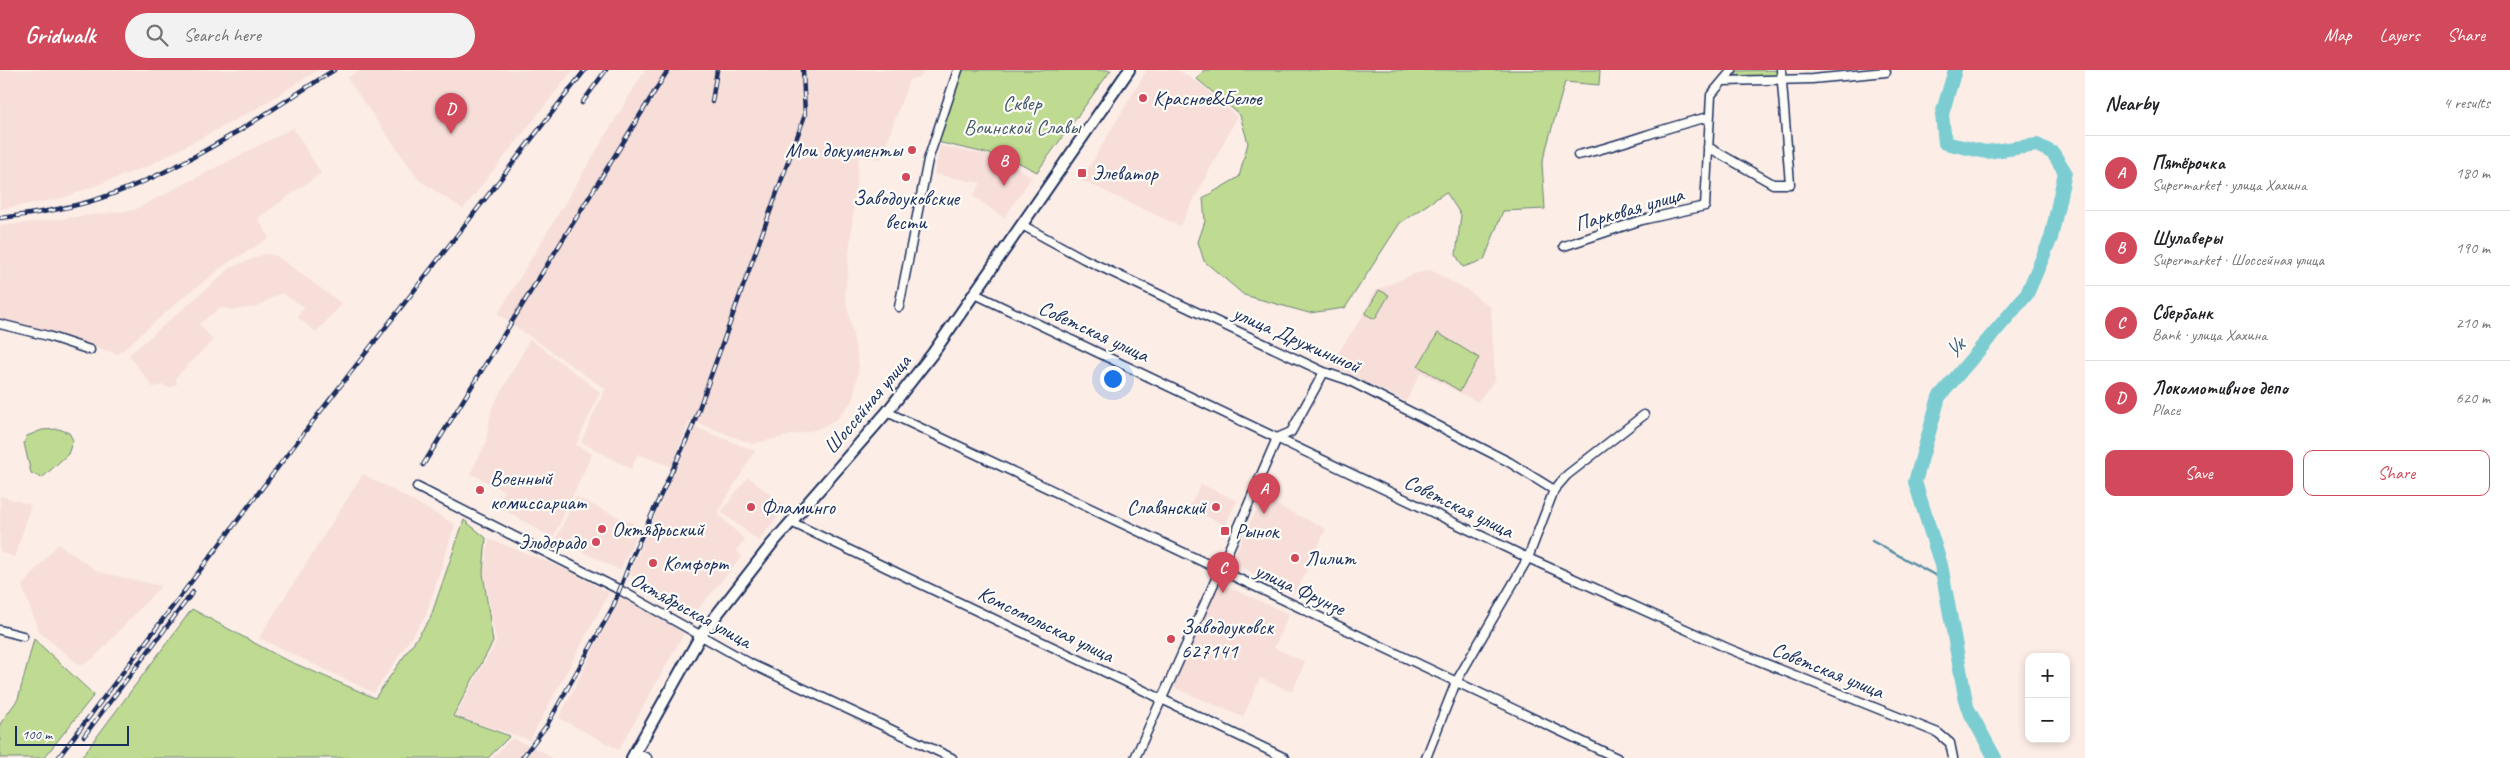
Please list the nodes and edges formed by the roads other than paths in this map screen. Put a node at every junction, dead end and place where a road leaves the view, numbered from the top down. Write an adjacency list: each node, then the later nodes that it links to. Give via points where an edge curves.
1 (958, 70): 14 (street, via 928,160)
2 (1129, 70): 11 (main road, Шоссейная улица)
3 (1732, 70): 7 (street, Парковая улица)
4 (1781, 70): 6 (street)
5 (1886, 72): 6 (street)
6 (1783, 80): 7 (street); 9 (street, via 1790,184 1773,184)
7 (1722, 81): 8 (street, Парковая улица, via 1710,94)
8 (1709, 117): 9 (street, Парковая улица); 10 (street)
9 (1708, 147): 12 (street, Парковая улица, via 1706,206 1642,220)
10 (1578, 155)
11 (1022, 225): 13 (main road, Шоссейная улица); 17 (street, улица Дружининой, via 1084,260)
12 (1564, 246)
13 (974, 293): 18 (main road, Шоссейная улица); 20 (street, Советская улица)
14 (899, 307)
15 (0, 324): 16 (street)
16 (90, 350)
17 (1324, 372): 20 (street, via 1290,432); 22 (street, улица Дружининой, via 1348,380 1492,453)
18 (887, 412): 23 (main road, Шоссейная улица); 25 (street, улица Фрунзе)
19 (1644, 415): 22 (street, via 1566,474)
20 (1277, 438): 24 (street, Советская улица); 25 (street)
21 (417, 487): 27 (street, Октябрьская улица)
22 (1554, 490): 24 (street)
23 (791, 522): 27 (main road, Шоссейная улица); 30 (street, Комсомольская улица)
24 (1528, 558): 29 (street); 38 (street, Советская улица, via 1727,648 1938,733 1950,743)
25 (1220, 570): 29 (street, улица Фрунзе); 30 (street)
26 (0, 630): 28 (street)
27 (701, 635): 31 (main road, Шоссейная улица); 33 (street, Октябрьская улица, via 753,665)
28 (23, 636)
29 (1456, 682): 36 (street); 37 (street, улица Фрунзе)
30 (1161, 699): 34 (street); 35 (street, Комсомольская улица)
31 (633, 755): 32 (street)
32 (647, 758)
33 (952, 758)
34 (1135, 758)
35 (1285, 758)
36 (1426, 758)
37 (1617, 758)
38 (1953, 758)

